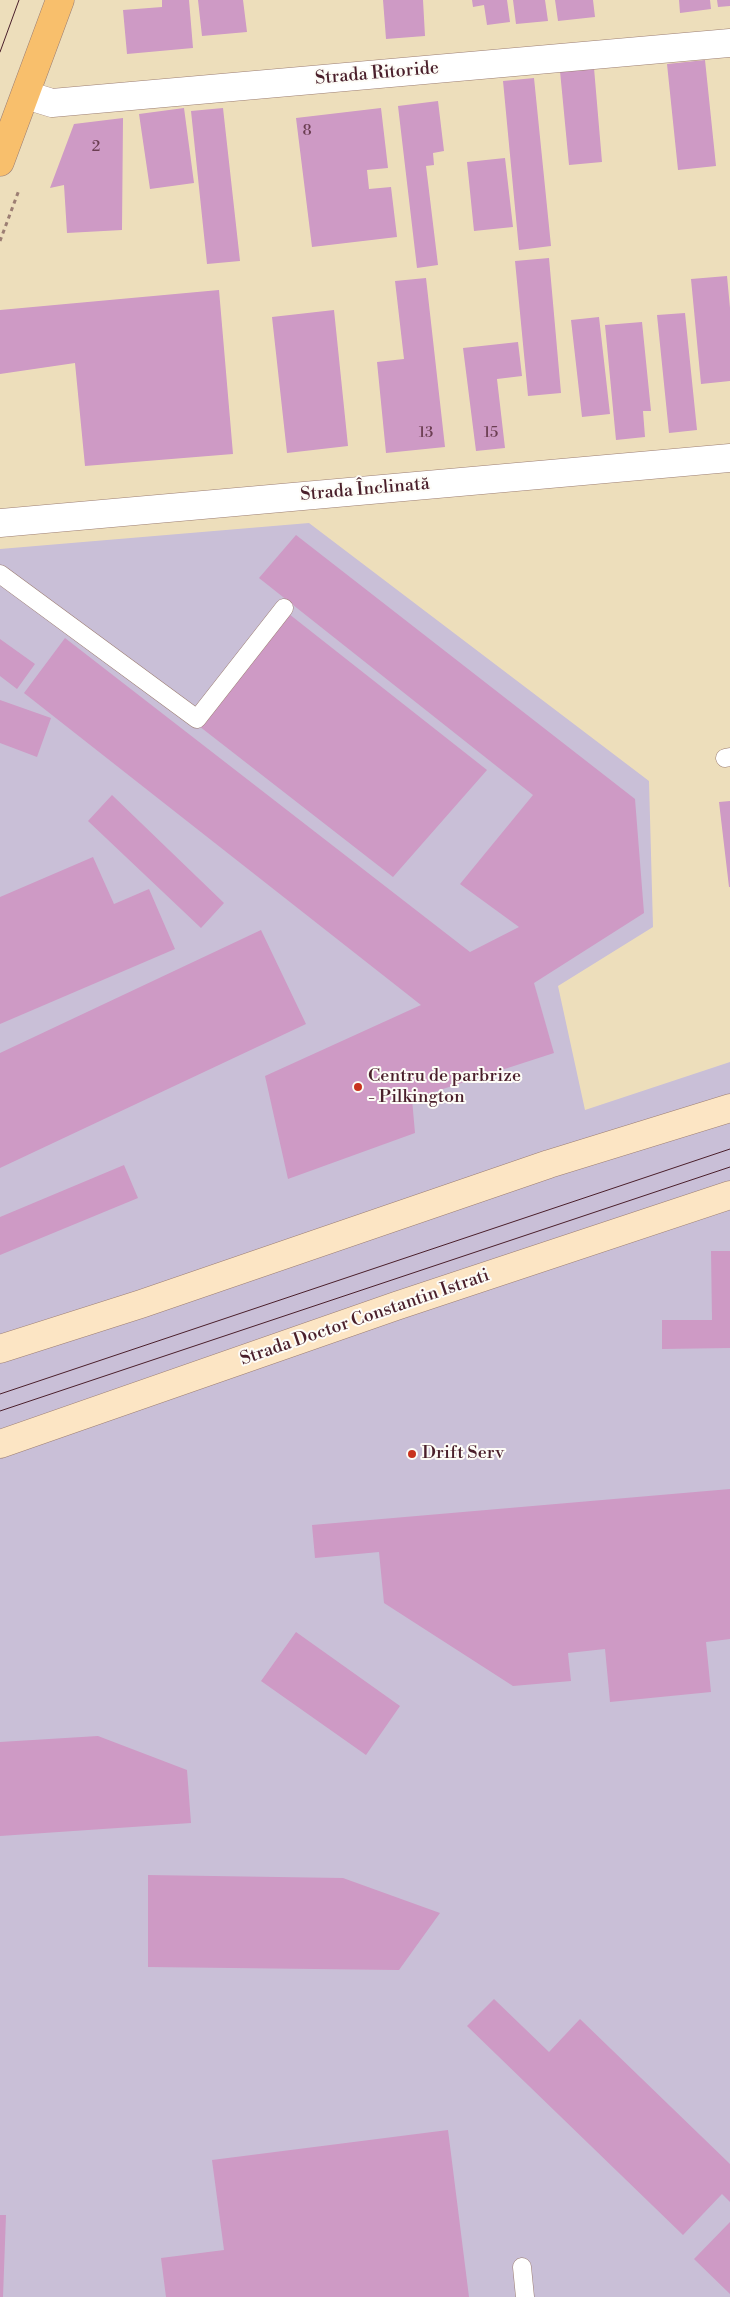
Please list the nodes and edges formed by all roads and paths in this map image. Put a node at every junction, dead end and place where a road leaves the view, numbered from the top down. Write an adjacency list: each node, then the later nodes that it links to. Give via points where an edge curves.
1 (60, 0): 3 (main road)
2 (730, 43): 3 (street, Strada Ritoride, via 52,103)
3 (26, 95): 4 (main road)
4 (0, 162)
5 (730, 458): 6 (street, Strada Înclinată)
6 (0, 522)
7 (0, 574): 8 (lane, via 197,719)
8 (284, 608)
9 (730, 1108): 11 (main road, via 550,1164)
10 (730, 1194): 12 (main road, Strada Doctor Constantin Istrati)
11 (0, 1349)
12 (0, 1444)
13 (522, 2268): 14 (lane)
14 (525, 2297)

